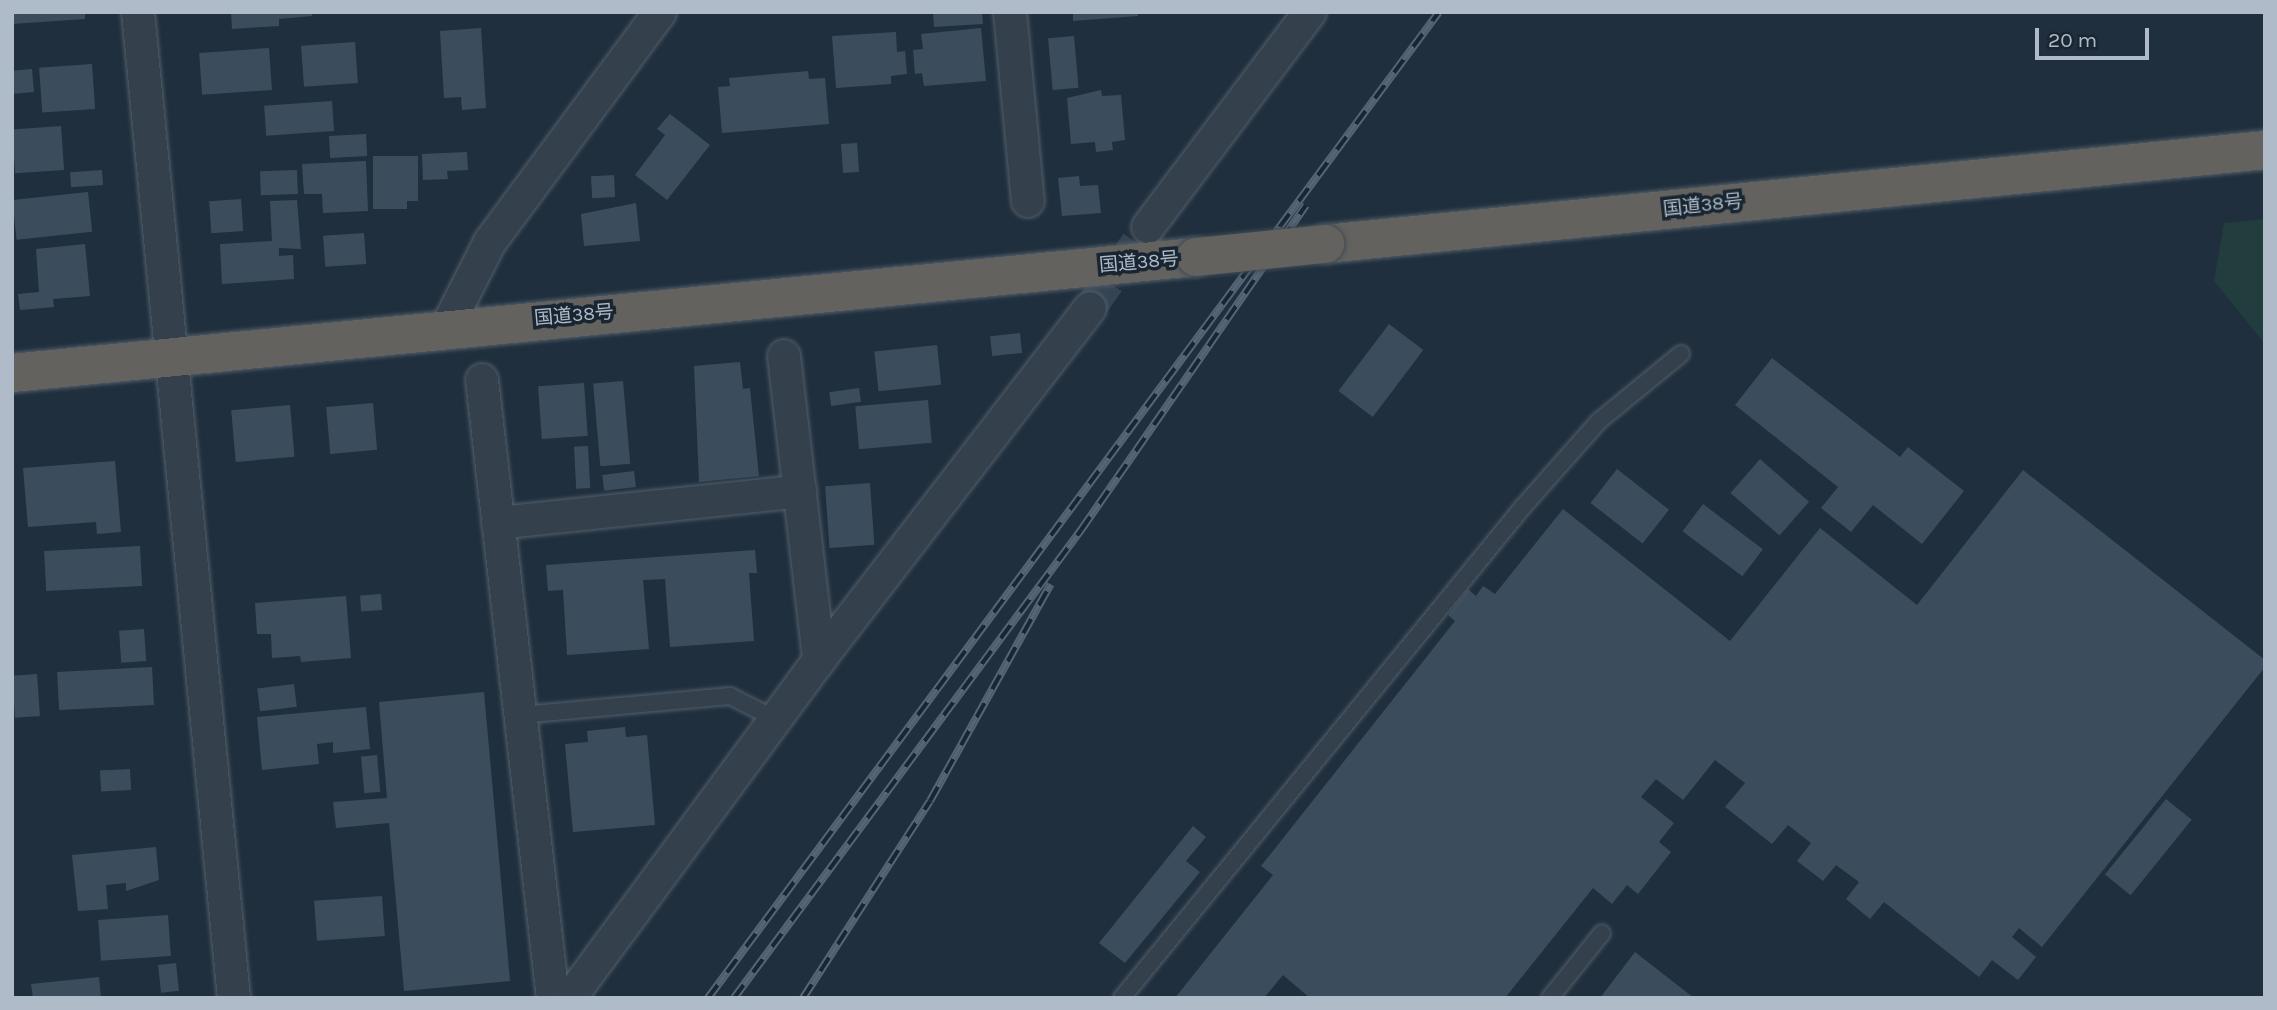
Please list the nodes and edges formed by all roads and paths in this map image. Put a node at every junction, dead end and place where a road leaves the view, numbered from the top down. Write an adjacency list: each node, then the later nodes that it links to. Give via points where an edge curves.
1 (138, 12): 12 (street)
2 (660, 12): 9 (street, via 490,242)
3 (1010, 12): 6 (street)
4 (1310, 12): 7 (street)
5 (2265, 150): 9 (highway, 国道38号, bridge)
6 (1028, 201)
7 (1148, 227)
8 (1090, 308): 17 (street)
9 (446, 329): 12 (highway, 国道38号)
10 (1681, 354): 24 (lane, via 1599,421 1522,508)
11 (784, 356): 15 (street)
12 (171, 358): 13 (highway, 国道38号); 21 (street)
13 (12, 373)
14 (482, 380): 16 (street)
15 (800, 491): 16 (street); 17 (street)
16 (498, 523): 18 (street)
17 (819, 660): 19 (street)
18 (521, 715): 19 (lane, via 730,696); 22 (street)
19 (775, 719): 23 (street)
20 (1602, 933): 25 (lane)
21 (234, 998)
22 (553, 998)
23 (570, 998)
24 (1122, 998)
25 (1550, 998)

